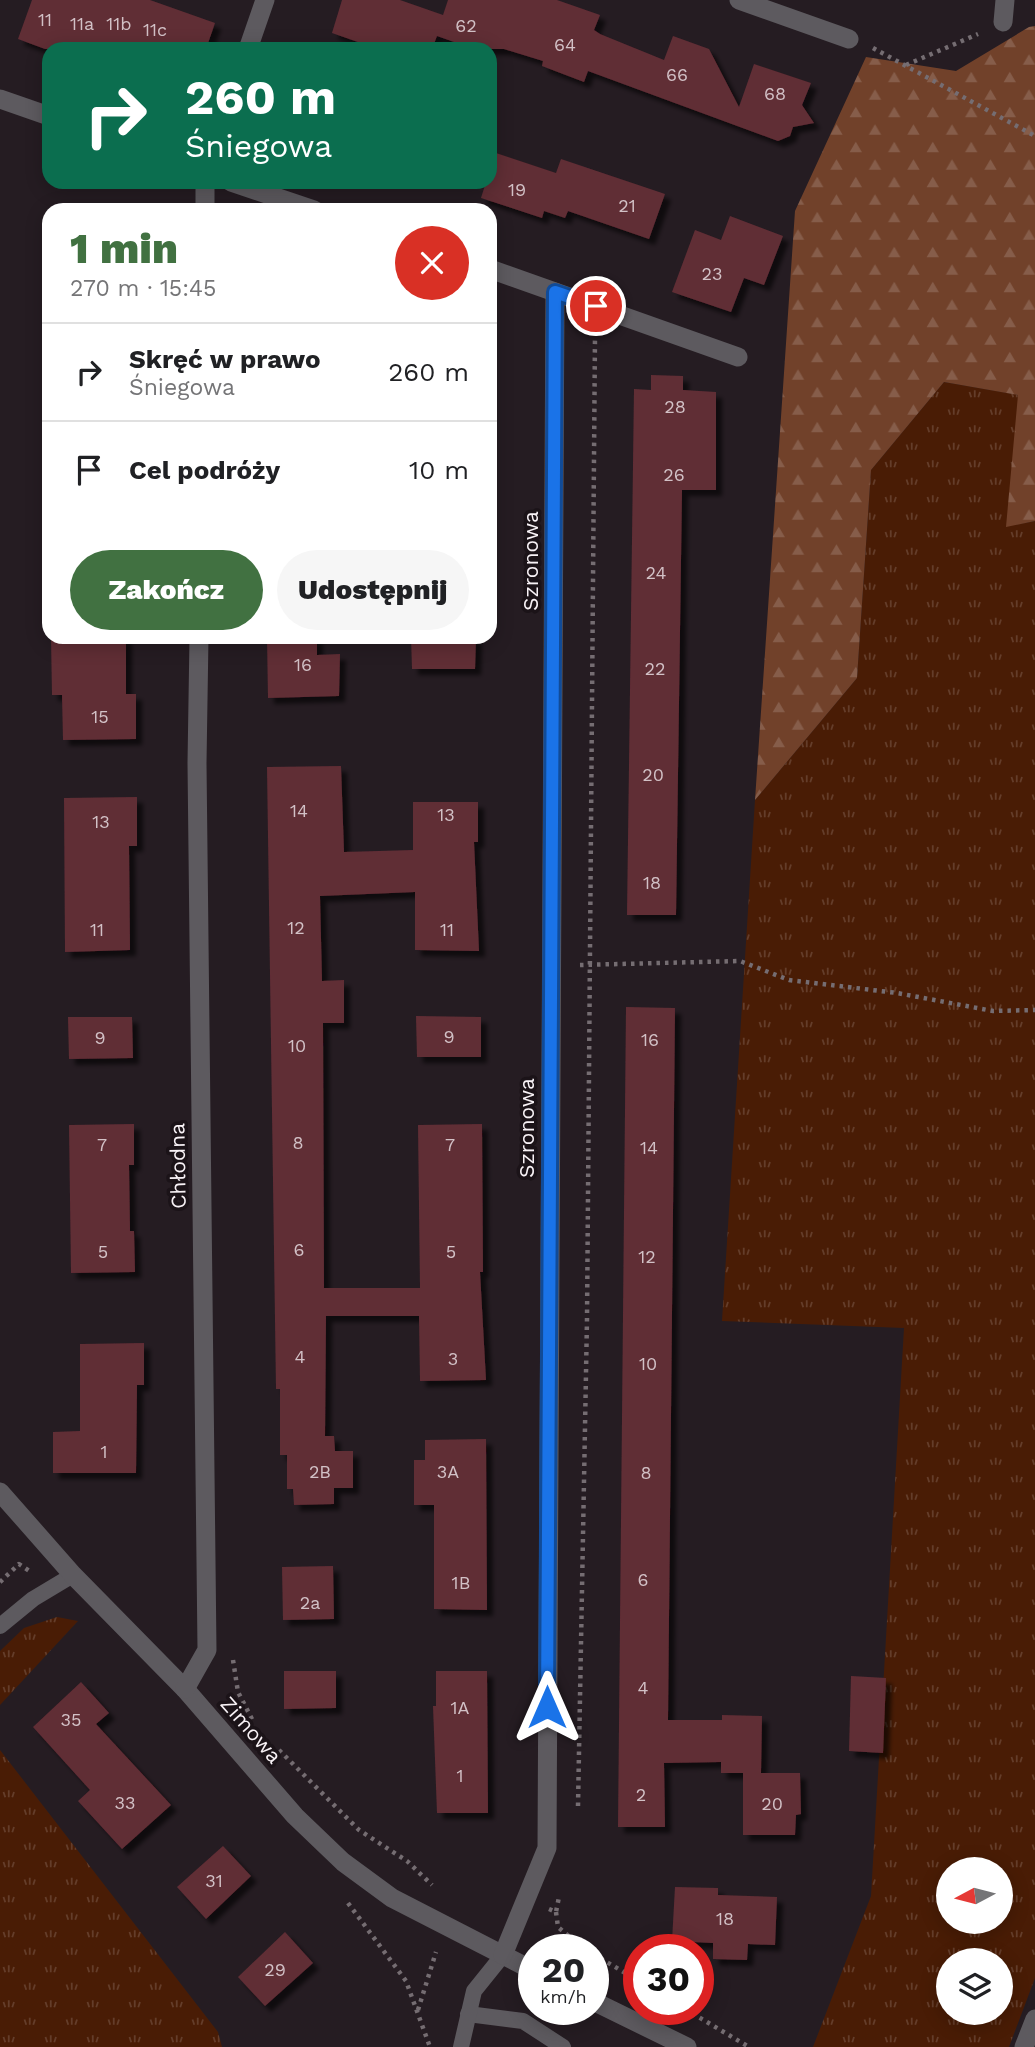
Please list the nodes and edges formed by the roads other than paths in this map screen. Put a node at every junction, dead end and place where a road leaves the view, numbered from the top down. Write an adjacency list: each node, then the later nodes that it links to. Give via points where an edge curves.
1 (265, 0): 6 (street)
2 (739, 0): 5 (street)
3 (1005, 0): 4 (street)
4 (1003, 22)
5 (849, 39)
6 (250, 42)
7 (0, 99): 8 (street)
8 (42, 114)
9 (252, 189): 10 (street)
10 (293, 203)
11 (497, 272): 12 (street)
12 (555, 292): 13 (street); 19 (street, Szronowa, via 547,1848)
13 (738, 357)
14 (199, 644): 18 (street, Chłodna, via 207,1650)
15 (0, 1492): 16 (street, Zimowa)
16 (73, 1575): 17 (lane); 18 (street, Zimowa)
17 (0, 1626)
18 (185, 1689): 19 (street, Zimowa, via 295,1815 343,1862 392,1898)
19 (503, 1955): 20 (street, Zimowa); 22 (lane, via 474,1991)
20 (518, 1963)
21 (609, 2009): 26 (street)
22 (468, 2014): 24 (lane); 25 (lane, via 523,2021)
23 (1035, 2018): 27 (street)
24 (461, 2047)
25 (563, 2047)
26 (687, 2047)
27 (1024, 2047)

